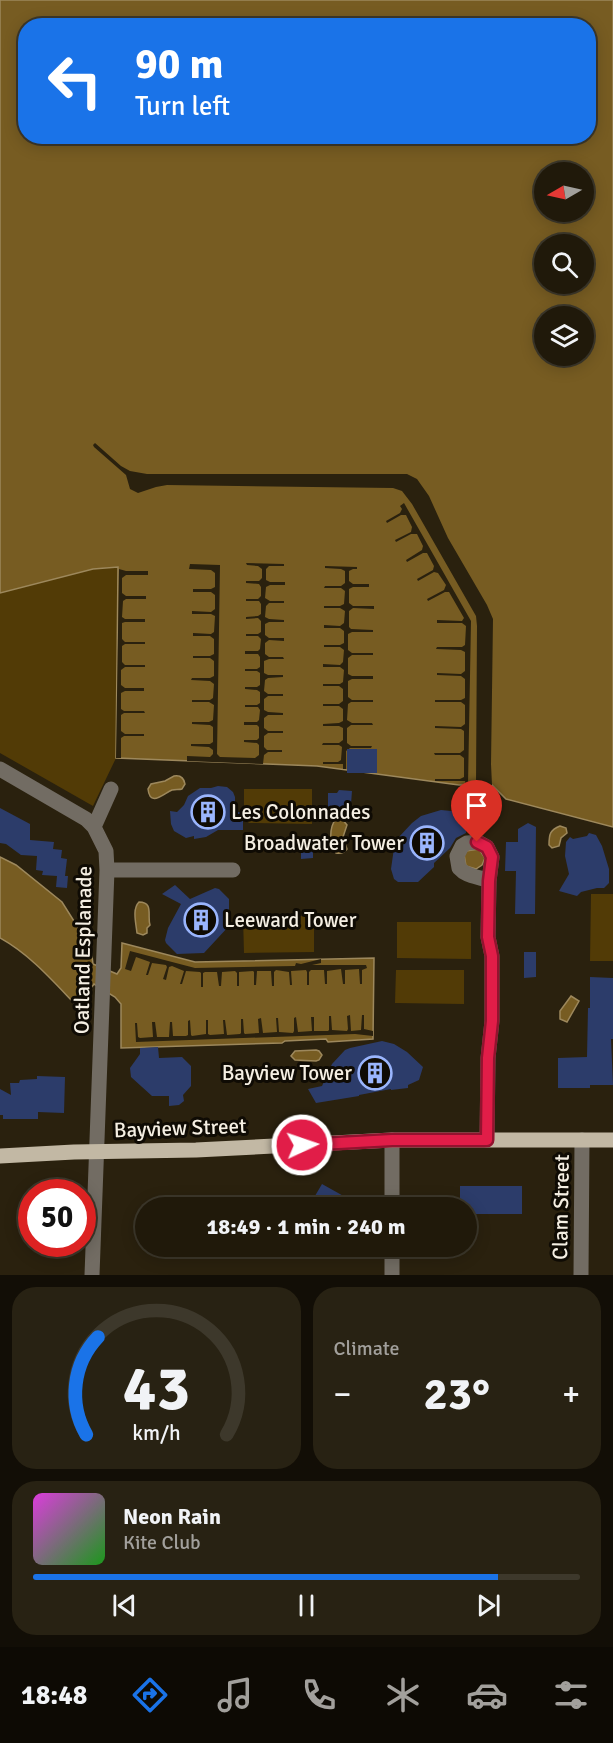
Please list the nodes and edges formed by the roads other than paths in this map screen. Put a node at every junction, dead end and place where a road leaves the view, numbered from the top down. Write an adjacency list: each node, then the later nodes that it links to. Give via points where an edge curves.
1 (0, 770): 3 (street)
2 (111, 789): 3 (street)
3 (94, 827): 4 (street, Oatland Esplanade, via 106,851)
4 (107, 870): 5 (street); 11 (street, Oatland Esplanade)
5 (233, 870)
6 (489, 881): 8 (street, via 492,1021)
7 (392, 1140): 8 (main road, Bayview Street); 11 (main road, Bayview Street); 13 (street)
8 (487, 1140): 9 (main road, Bayview Street)
9 (582, 1140): 10 (main road, Bayview Street); 17 (street, Clam Street)
10 (613, 1140)
11 (96, 1151): 12 (main road, Bayview Street); 15 (street, Oatland Esplanade)
12 (0, 1156)
13 (392, 1197)
14 (392, 1257): 16 (street)
15 (92, 1275)
16 (392, 1275)
17 (581, 1275)

